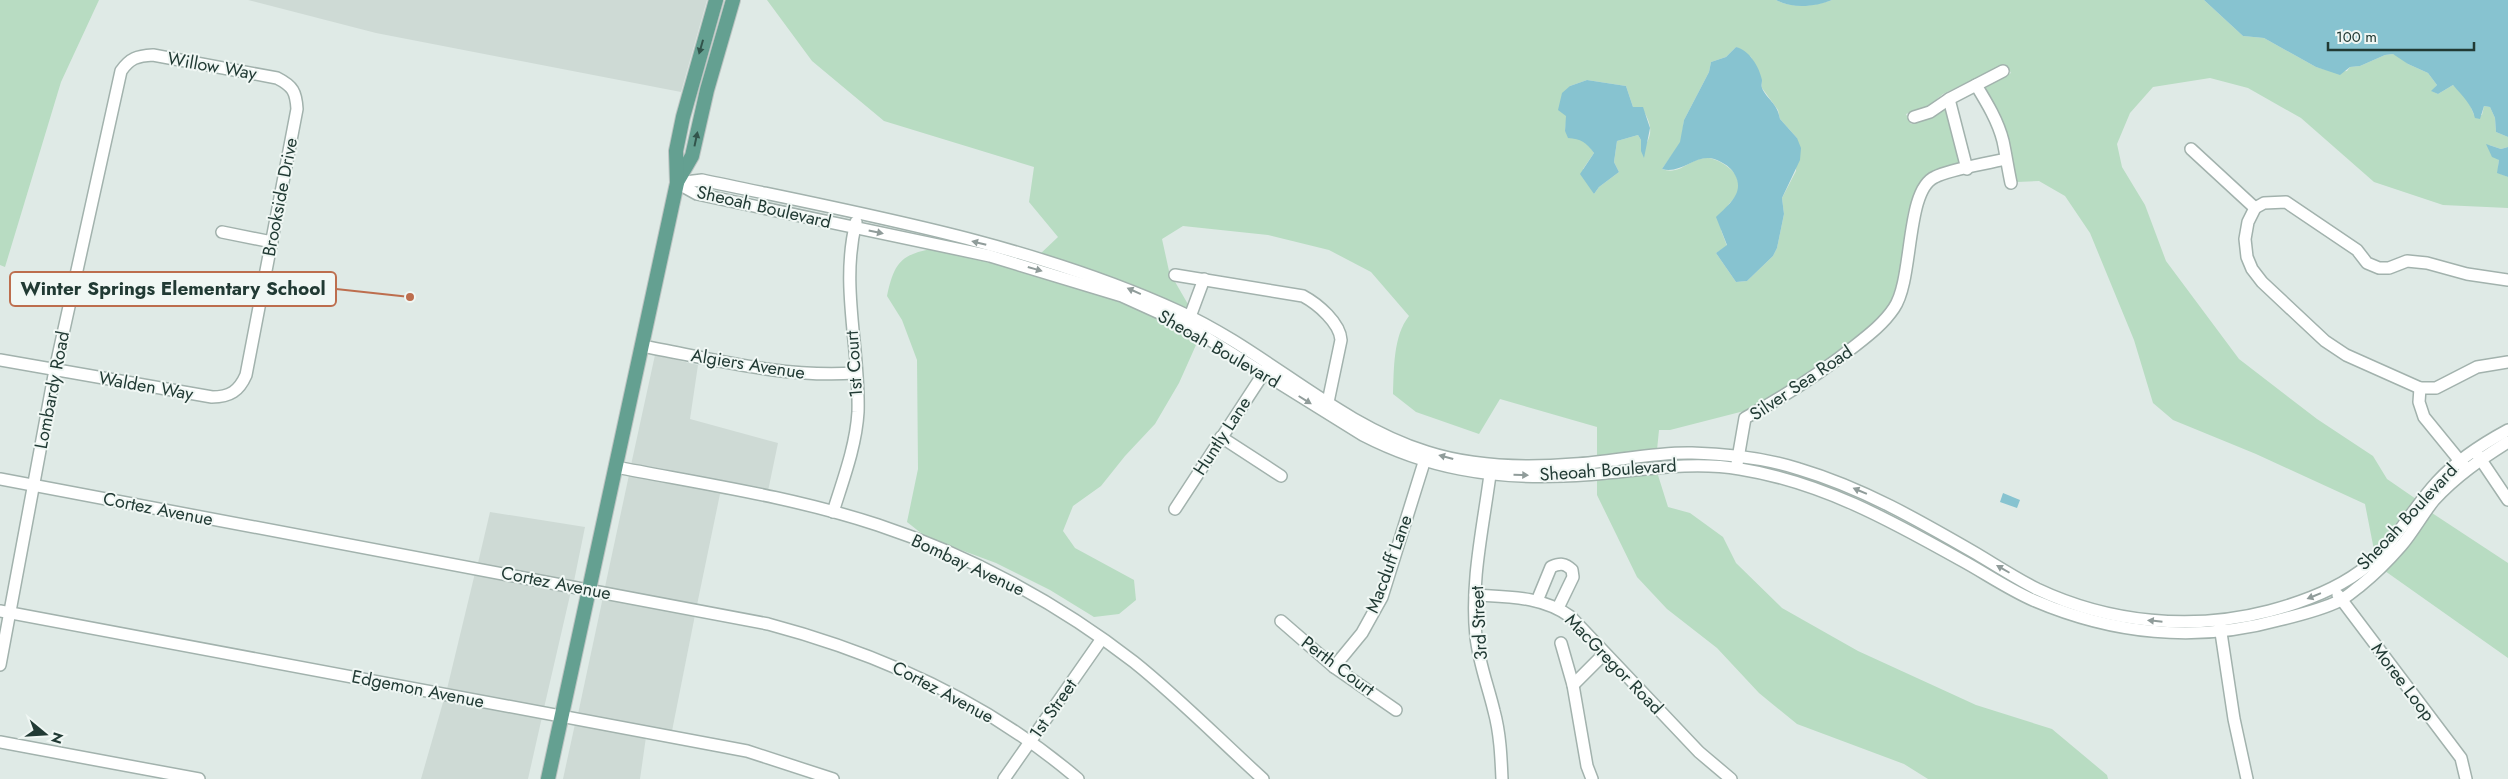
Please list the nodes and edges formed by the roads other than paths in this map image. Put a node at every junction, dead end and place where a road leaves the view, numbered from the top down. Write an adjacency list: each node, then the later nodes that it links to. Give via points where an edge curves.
1 (716, 0): 12 (main road, one-way to 12, via 683,117 676,151)
2 (733, 0): 12 (main road, one-way to 2, via 692,156)
3 (129, 60): 6 (street, Willow Way, via 153,56 278,78); 27 (street, Lombardy Road, via 121,71 117,87)
4 (2003, 71): 5 (street)
5 (1976, 86): 7 (street); 10 (street, via 2003,141)
6 (293, 87): 18 (street, Brookside Drive, via 297,110)
7 (1949, 99): 8 (street, via 1930,112); 11 (street)
8 (1914, 117)
9 (2191, 149): 14 (street)
10 (2005, 159): 11 (street, Silver Sea Road); 13 (street)
11 (1968, 169): 38 (street, Silver Sea Road, via 1933,177 1923,189 1914,213 1909,265 1895,306 1877,328 1828,368 1745,418)
12 (677, 183): 15 (street, Sheoah Boulevard, via 702,180); 16 (street, Sheoah Boulevard, via 697,194); 23 (main road)
13 (2012, 183)
14 (2255, 208): 21 (street, via 2274,201 2286,202 2357,250 2367,263 2379,268 2408,261); 29 (street, via 2248,222 2246,258 2262,282 2325,341 2346,355)
15 (858, 213): 16 (street, 1st Court); 22 (street, Sheoah Boulevard, one-way to 15, via 1127,288 1075,270)
16 (854, 228): 22 (street, Sheoah Boulevard, one-way to 22, via 1017,263); 28 (street, 1st Court, via 848,281)
17 (222, 232): 18 (street)
18 (272, 242): 30 (street, Brookside Drive, via 246,374)
19 (1175, 275): 20 (street)
20 (1204, 279): 22 (street); 31 (street, via 1303,296 1337,326 1341,340)
21 (2508, 280)
22 (1189, 321): 26 (street, Sheoah Boulevard)
23 (642, 346): 28 (street, Algiers Avenue, via 780,372); 40 (main road)
24 (0, 360): 27 (street, Walden Way)
25 (2508, 362): 29 (street, via 2477,367 2436,388)
26 (1266, 369): 31 (street, Sheoah Boulevard); 33 (street, Huntly Lane); 36 (street, Sheoah Boulevard, one-way to 36, via 1362,435 1390,449)
27 (55, 370): 30 (street, Walden Way, via 212,397 226,397); 44 (street, Lombardy Road)
28 (855, 374): 47 (street, 1st Court, via 858,412 854,438)
29 (2420, 388): 39 (street, via 2419,402 2424,417)
30 (235, 392)
31 (1328, 402): 36 (street, Sheoah Boulevard)
32 (2508, 430): 35 (street, Sheoah Boulevard)
33 (1221, 437): 42 (street); 46 (street, Huntly Lane)
34 (2508, 442): 37 (street, Sheoah Boulevard)
35 (2473, 449): 37 (street); 39 (street, Sheoah Boulevard)
36 (1426, 457): 41 (street, Sheoah Boulevard); 62 (street, Macduff Lane, via 1382,597 1362,633)
37 (2481, 459): 39 (street, Sheoah Boulevard); 45 (street)
38 (1737, 462): 41 (street, Sheoah Boulevard, via 1565,476); 55 (street, Sheoah Boulevard, one-way to 38, via 2172,623 2090,608 2037,589 1868,494 1792,466); 57 (street, Sheoah Boulevard, via 1828,492 1912,533 2031,599 2087,619 2167,634)
39 (2463, 465): 48 (street, Sheoah Boulevard, via 2438,480 2368,565); 51 (street, Sheoah Boulevard, via 2401,546 2376,573)
40 (616, 467): 47 (street, Bombay Avenue, via 779,498); 49 (main road)
41 (1490, 470): 50 (street, 3rd Street)
42 (1281, 476)
43 (0, 479): 44 (street, Cortez Avenue)
44 (34, 485): 49 (street, Cortez Avenue); 54 (street, Lombardy Road)
45 (2508, 500)
46 (1175, 509)
47 (833, 512): 58 (street, Bombay Avenue, via 912,538 988,571 1059,611)
48 (2332, 588): 51 (street, Moree Loop); 55 (street, Sheoah Boulevard, one-way to 55, via 2265,612)
49 (590, 590): 65 (main road); 67 (street, Cortez Avenue, via 768,624 861,652 977,706)
50 (1475, 595): 52 (street, MacGregor Road); 74 (street, 3rd Street, via 1476,637 1495,712)
51 (2342, 600): 57 (street, Sheoah Boulevard, via 2298,616); 78 (street, Moree Loop, via 2460,758)
52 (1537, 601): 53 (street, MacGregor Road); 53 (street, via 1551,567 1559,563 1566,565 1573,576)
53 (1558, 608): 60 (street, MacGregor Road, via 1571,617)
54 (5, 612): 61 (street, Lombardy Road); 65 (street, Edgemon Avenue)
55 (2218, 619): 57 (street)
56 (1280, 621): 62 (street, Perth Court)
57 (2221, 633): 77 (street)
58 (1101, 640): 67 (street, 1st Street); 73 (street, Bombay Avenue, via 1167,691)
59 (1561, 643): 63 (street)
60 (1604, 654): 63 (street); 76 (street, MacGregor Road, via 1699,752)
61 (0, 664)
62 (1334, 667): 64 (street, Perth Court)
63 (1573, 685): 75 (street)
64 (1396, 710)
65 (562, 716): 69 (main road); 70 (street, Edgemon Avenue, via 747,751)
66 (0, 742): 68 (street)
67 (1030, 742): 71 (street, 1st Street); 72 (street, Cortez Avenue)
68 (199, 779)
69 (548, 779)
70 (833, 779)
71 (1004, 779)
72 (1078, 779)
73 (1263, 779)
74 (1502, 779)
75 (1592, 779)
76 (1731, 779)
77 (2247, 779)
78 (2466, 779)

